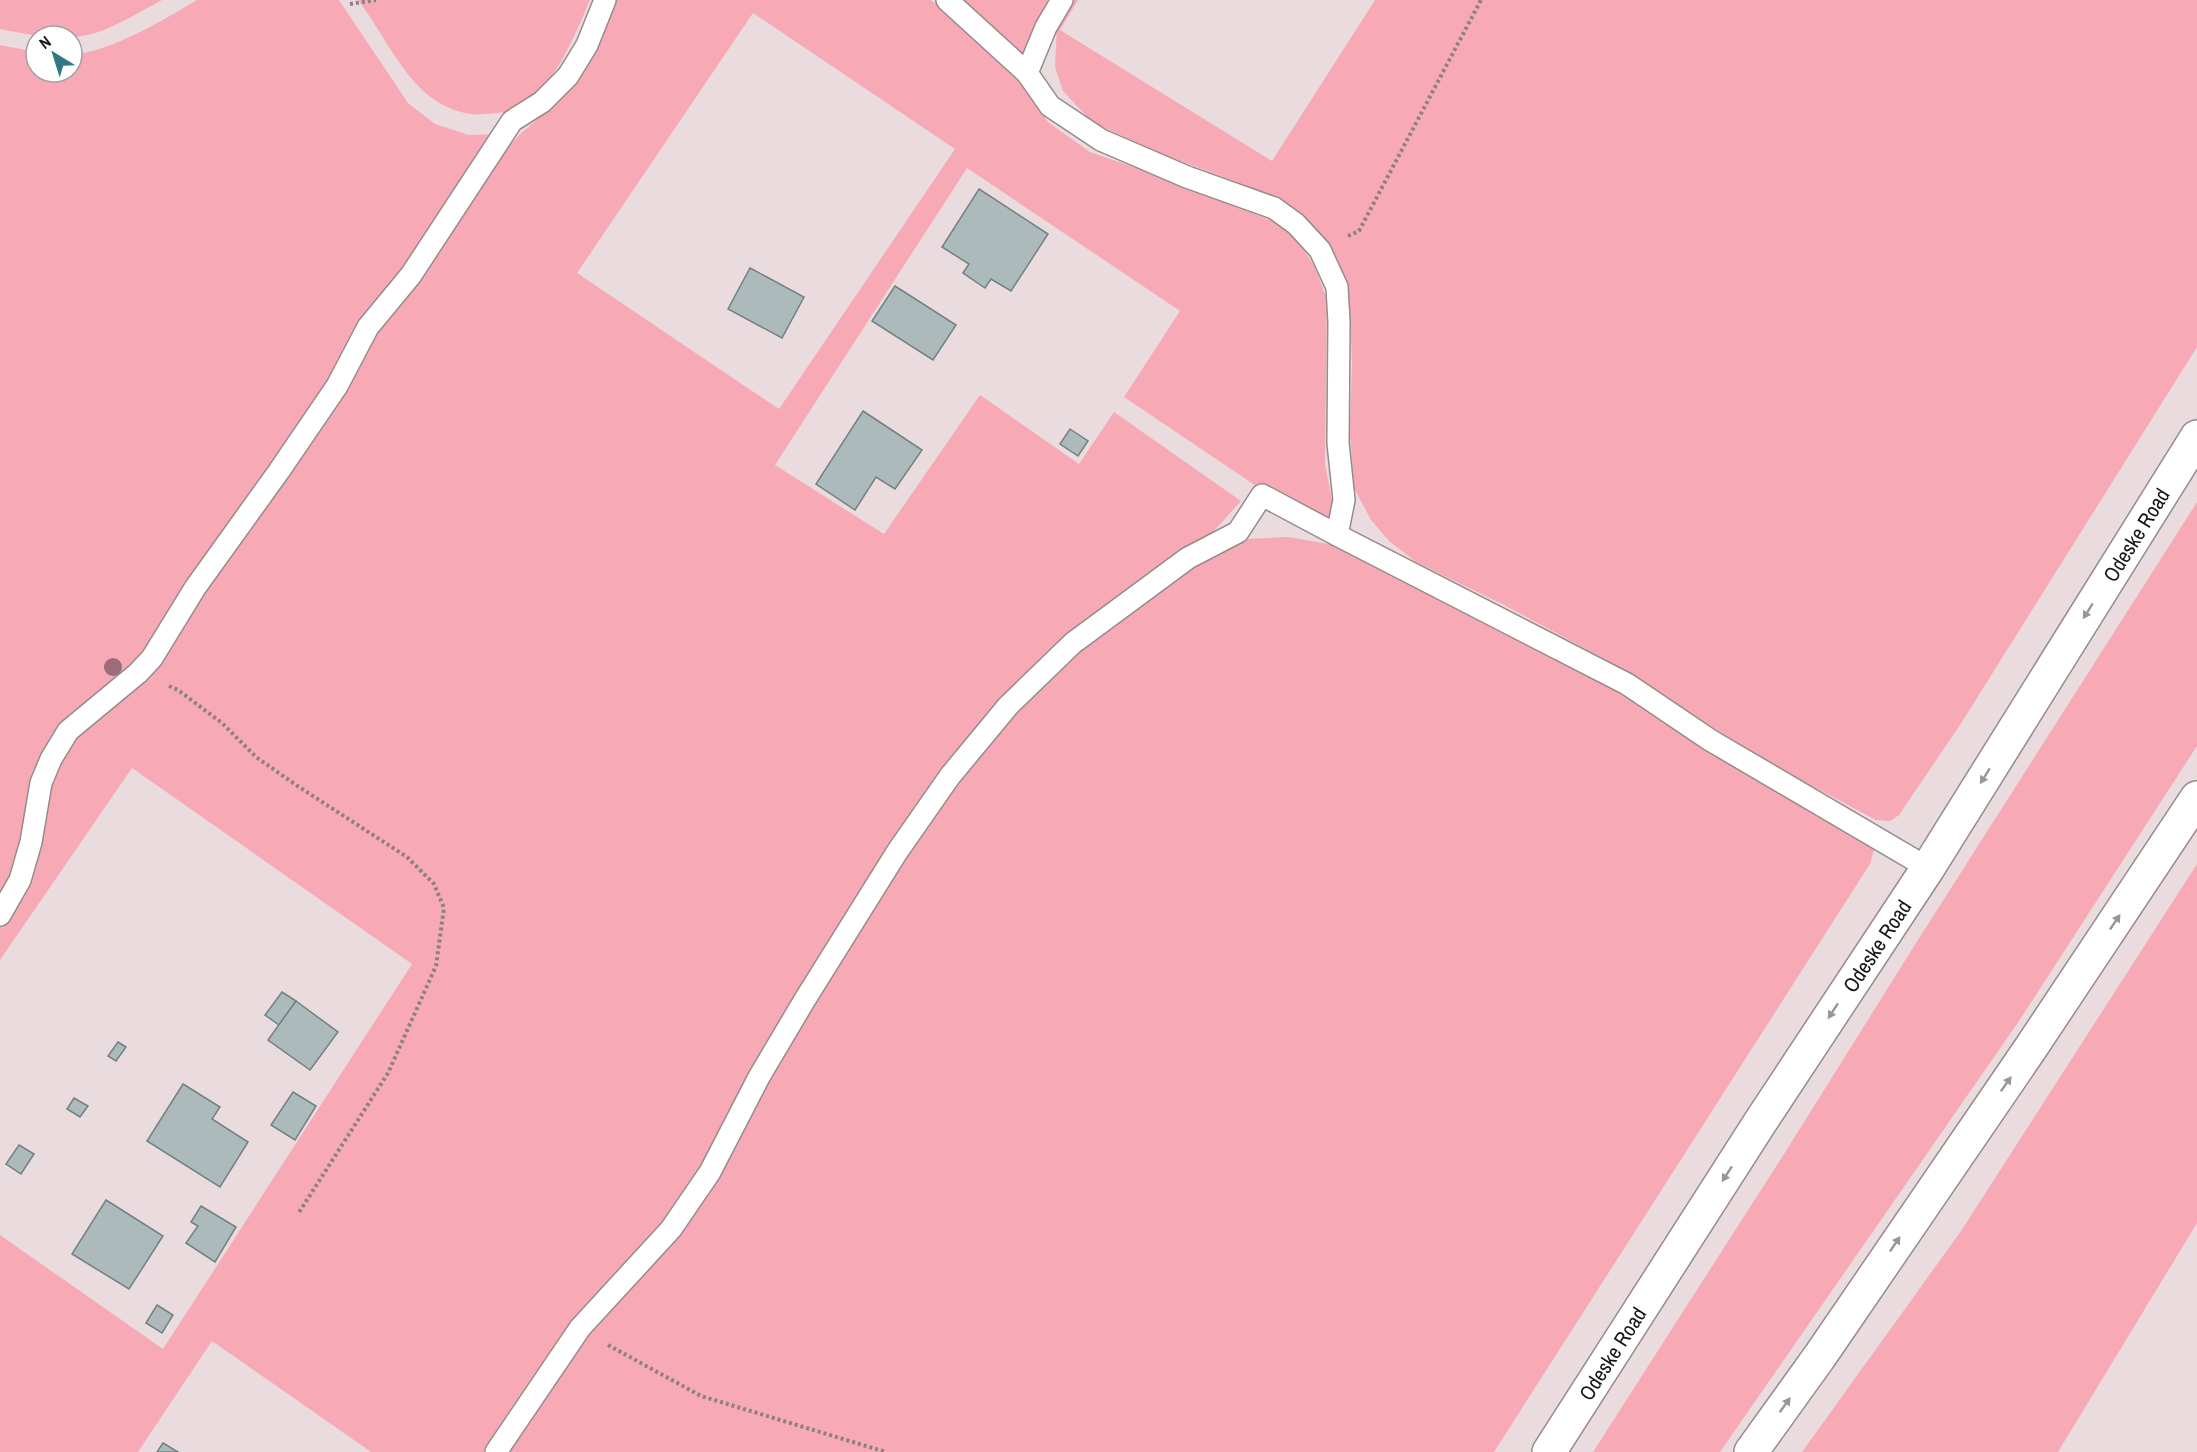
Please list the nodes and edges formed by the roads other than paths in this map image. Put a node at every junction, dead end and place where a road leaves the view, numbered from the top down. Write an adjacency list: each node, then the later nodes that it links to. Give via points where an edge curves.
1 (605, 0): 9 (lane, via 568,75 542,102 512,121 411,275 368,327 337,386 195,588 152,658 68,731 41,783 20,880)
2 (946, 0): 4 (lane)
3 (1062, 0): 4 (lane)
4 (1027, 73): 6 (lane, via 1050,106 1101,140 1274,208 1320,249 1337,287 1338,443 1344,500)
5 (2197, 436): 8 (highway, Odeske Road, one-way to 8)
6 (1337, 535): 8 (lane, via 1627,684 1710,740); 10 (lane, via 1262,495 1238,532 1188,558 1073,643 1008,706 950,776 897,852 765,1068 710,1172 671,1229 580,1328)
7 (2197, 798): 12 (highway, one-way to 7, via 2030,1049)
8 (1928, 867): 11 (highway, Odeske Road, one-way to 11)
9 (0, 915)
10 (496, 1452)
11 (1550, 1452)
12 (1750, 1452)

